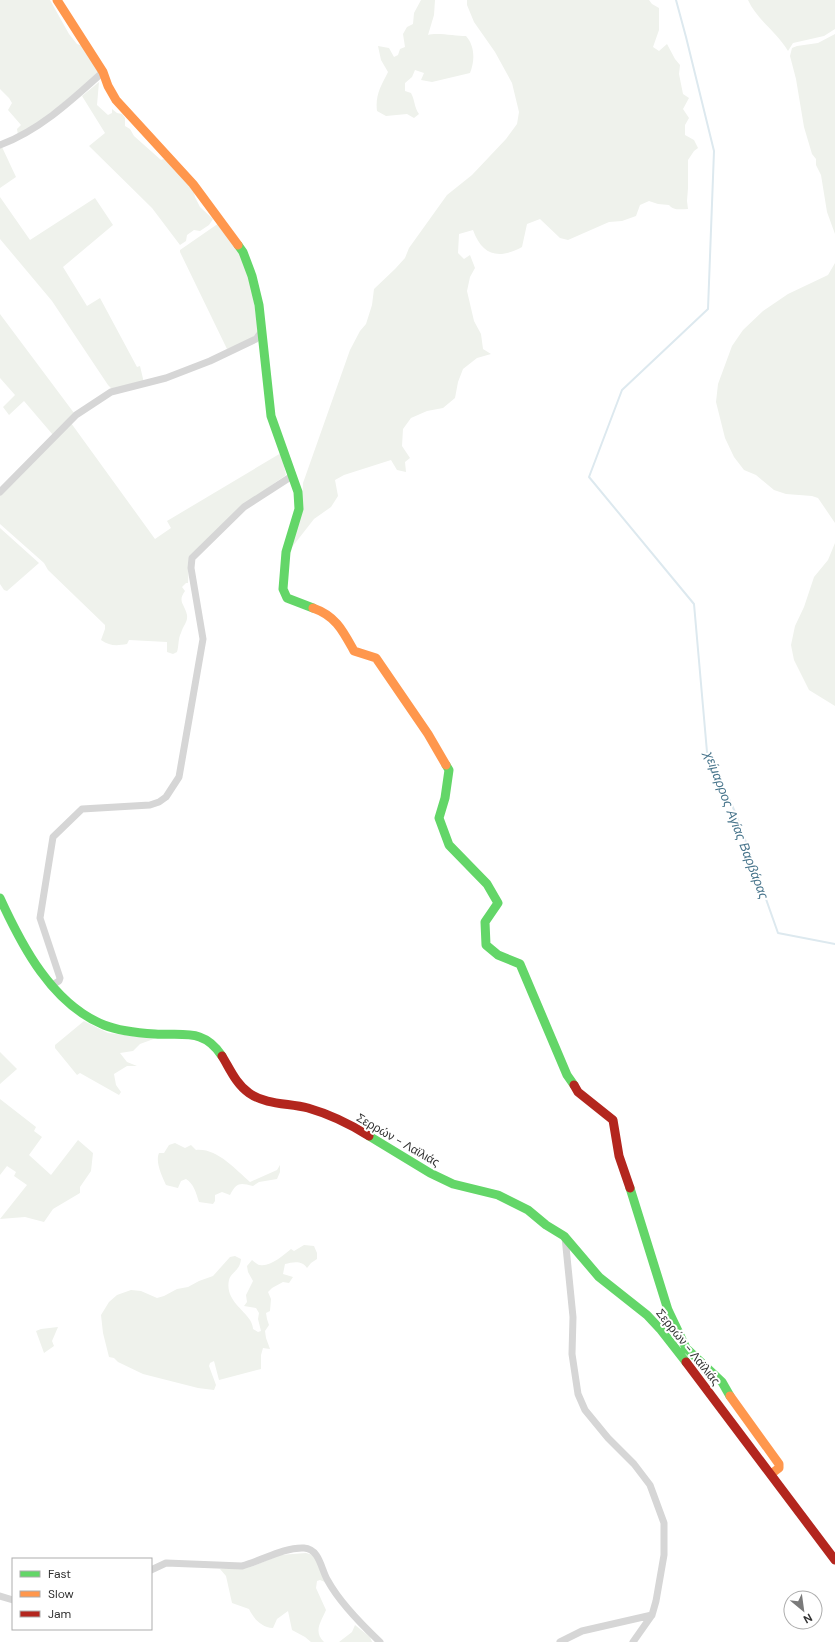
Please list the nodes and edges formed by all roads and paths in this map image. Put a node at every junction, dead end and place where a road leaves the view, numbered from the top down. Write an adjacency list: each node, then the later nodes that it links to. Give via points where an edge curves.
1 (57, 0): 2 (street)
2 (103, 72): 3 (street, via 42,123 16,139); 4 (street, via 116,100 192,184 243,252 252,276)
3 (0, 145)
4 (262, 332): 5 (street, via 271,416); 6 (street, via 256,339 210,361 166,378 111,392 76,415)
5 (292, 476): 8 (street, via 244,507 192,558 191,568 203,640 179,777 166,797 150,805 82,809 53,837 40,918 60,978); 10 (street, via 298,492 299,509 286,552 283,589 287,598 324,612 341,627 354,652 376,658 428,734 449,770 439,818 449,845 488,884 498,903 486,922 486,945 498,955 520,964 567,1075 578,1092 613,1120 619,1156 636,1202 668,1310 686,1348 722,1382 779,1464 779,1468)
6 (0, 492)
7 (0, 898): 8 (street, Σερρών - Λαϊλιάς, via 27,950)
8 (52, 985): 9 (street, Σερρών - Λαϊλιάς, via 82,1014 100,1023 123,1031 191,1034 211,1041 218,1048 231,1074 249,1093 262,1099 314,1110 335,1119 372,1137 412,1165 449,1182 512,1201)
9 (565, 1236): 10 (street, Σερρών - Λαϊλιάς, via 598,1276 647,1315); 15 (street, via 573,1317 572,1354 578,1394 585,1410 650,1485 664,1522 664,1555)
10 (771, 1474): 11 (street, Σερρών - Λαϊλιάς)
11 (835, 1560)
12 (152, 1569): 16 (street, via 166,1562 242,1566 290,1550 312,1550 334,1591)
13 (0, 1596): 14 (street)
14 (12, 1600)
15 (652, 1615): 17 (street, via 582,1631); 18 (street)
16 (380, 1642)
17 (560, 1642)
18 (633, 1642)

